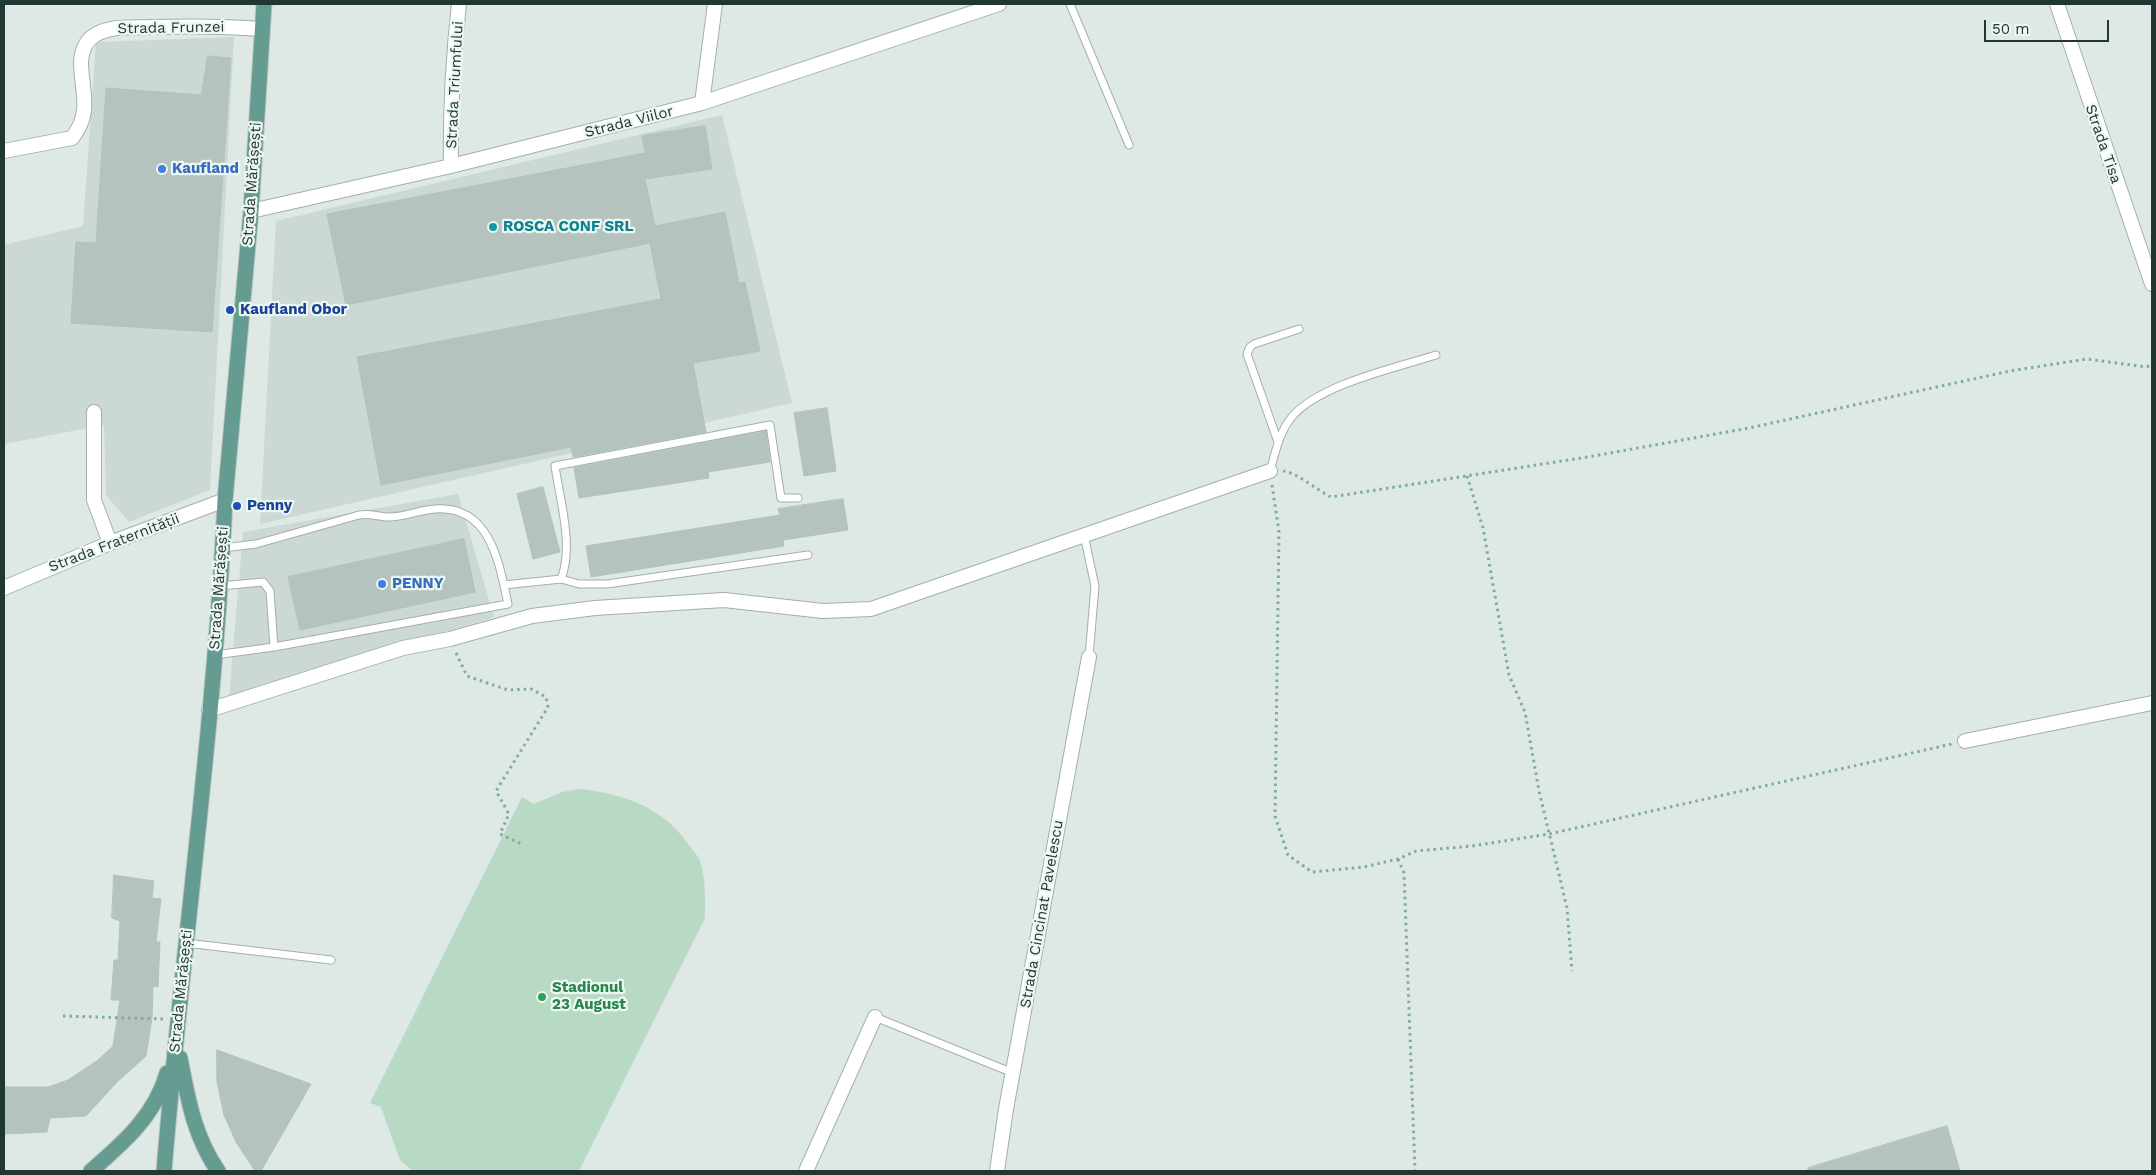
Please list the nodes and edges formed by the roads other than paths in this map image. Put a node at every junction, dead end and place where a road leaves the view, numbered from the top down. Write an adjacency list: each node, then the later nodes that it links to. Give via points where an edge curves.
1 (264, 4): 7 (main road, Strada Mărășești)
2 (459, 4): 11 (street, Strada Triumfului, via 451,111)
3 (716, 4): 8 (street)
4 (999, 4): 8 (street, Strada Viilor)
5 (1070, 4): 9 (lane)
6 (2057, 4): 13 (street, Strada Tisa)
7 (262, 29): 10 (street, Strada Frunzei, via 214,25 113,28 95,36 84,45 81,60 85,112 81,127 72,138); 12 (main road, Strada Mărășești)
8 (702, 103): 11 (street, Strada Viilor)
9 (1129, 145)
10 (4, 151)
11 (452, 166): 12 (street, Strada Viilor)
12 (251, 211): 20 (main road, Strada Mărășești)
13 (2152, 284)
14 (1299, 329): 17 (lane, via 1254,344 1246,354)
15 (1436, 355): 17 (lane, via 1331,389 1303,404 1289,420)
16 (94, 412): 22 (street, via 94,500)
17 (1278, 442): 18 (lane)
18 (1270, 471): 21 (street)
19 (798, 498): 25 (lane, via 780,498 770,425 555,466 567,549)
20 (225, 500): 22 (street, Strada Fraternității); 23 (main road, Strada Mărășești)
21 (1084, 535): 30 (street, via 871,609 823,612 724,600 595,608); 33 (lane, via 1095,586)
22 (110, 542): 28 (street, Strada Fraternității)
23 (223, 548): 26 (main road, Strada Mărășești); 27 (lane, via 256,544 368,513 389,517 436,509 463,512 490,539)
24 (808, 555): 25 (lane, via 607,584)
25 (561, 580): 27 (lane)
26 (220, 586): 31 (lane, via 263,582 270,591); 32 (main road, Strada Mărășești)
27 (504, 586): 29 (lane)
28 (4, 588)
29 (508, 604): 30 (lane); 31 (lane)
30 (512, 620): 35 (street, via 450,639 403,648)
31 (274, 647): 32 (lane)
32 (214, 655): 35 (main road, Strada Mărășești)
33 (1089, 657): 41 (street, Strada Cincinat Pavelescu)
34 (2152, 703): 36 (street)
35 (209, 710): 37 (main road, Strada Mărășești)
36 (1965, 741)
37 (186, 944): 38 (lane); 40 (main road, Strada Mărășești)
38 (331, 960)
39 (875, 1017): 41 (lane); 45 (street)
40 (177, 1038): 42 (main road, via 162,1090 132,1135); 43 (main road, Strada Mărășești); 44 (main road, via 187,1098 204,1150)
41 (1013, 1073): 46 (street, Strada Cincinat Pavelescu)
42 (91, 1171)
43 (164, 1171)
44 (218, 1171)
45 (806, 1171)
46 (997, 1171)

